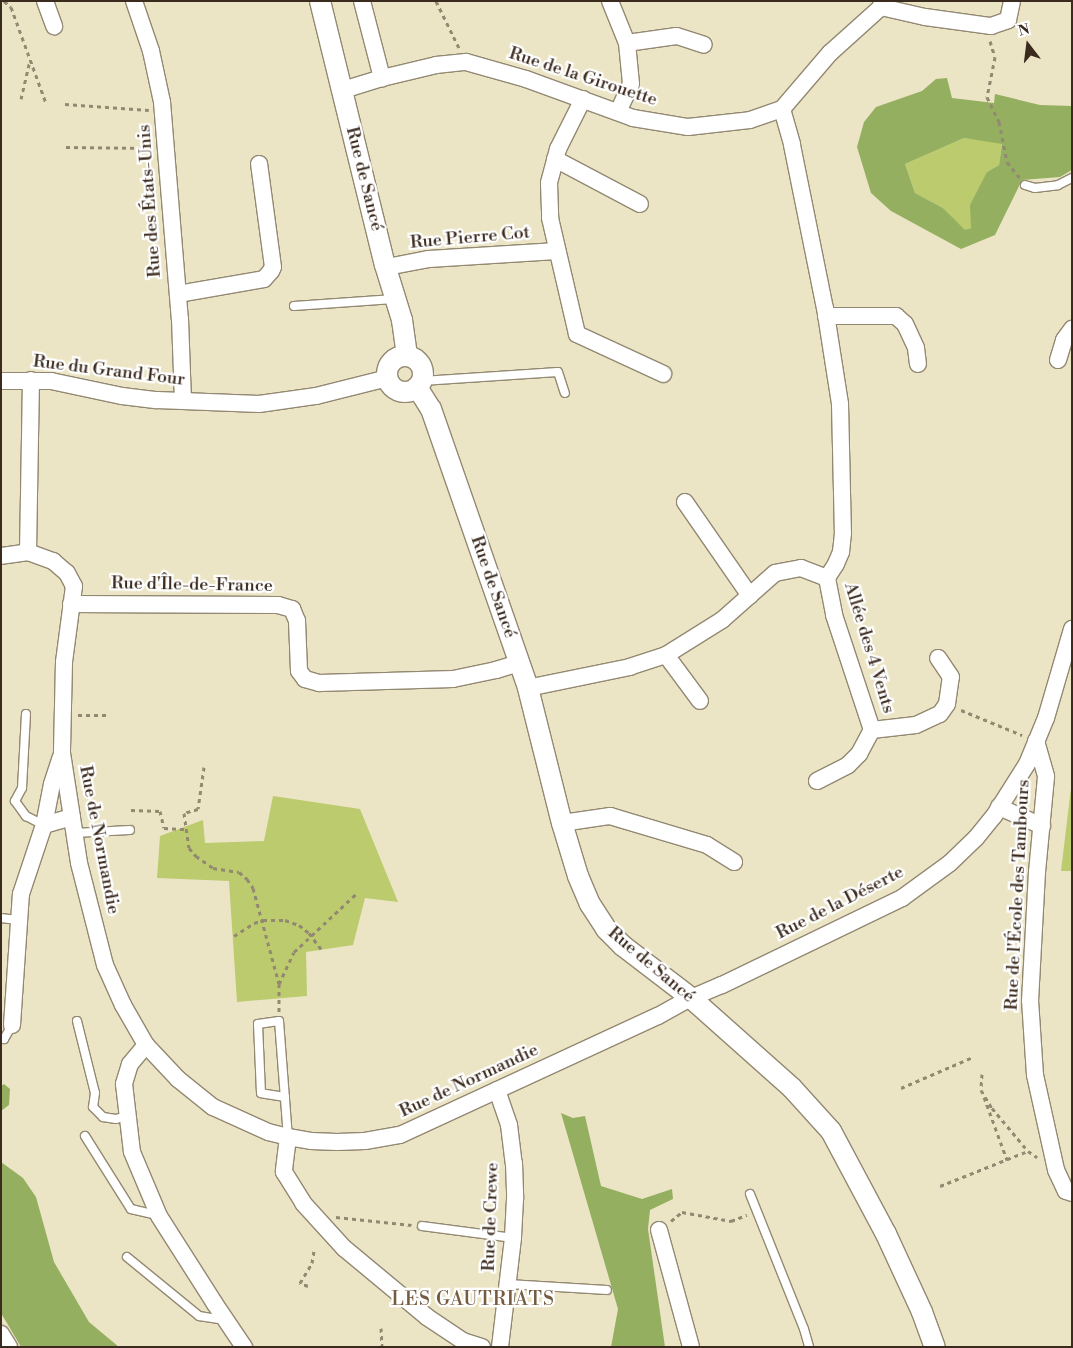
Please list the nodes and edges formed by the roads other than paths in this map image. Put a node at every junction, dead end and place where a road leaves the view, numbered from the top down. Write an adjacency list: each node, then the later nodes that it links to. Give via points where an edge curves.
1 (45, 1): 8 (street)
2 (134, 1): 23 (street, Rue des États-Unis, via 151,51 163,112)
3 (320, 1): 12 (street, Rue de Sancé)
4 (362, 1): 11 (street)
5 (610, 1): 9 (street)
6 (1012, 1): 7 (street, via 1008,20 986,26 925,17)
7 (881, 4): 14 (street, via 830,54)
8 (54, 26)
9 (628, 43): 10 (street, via 677,36); 15 (street, via 632,84)
10 (704, 45)
11 (382, 78): 12 (street, Rue de la Girouette); 13 (street, Rue de la Girouette, via 436,65 466,62)
12 (343, 90): 22 (street, Rue de Sancé)
13 (582, 99): 15 (street, Rue de la Girouette); 16 (street, Rue Pierre Cot)
14 (782, 109): 15 (street, Rue de la Girouette, via 750,120 688,127 634,118); 26 (street)
15 (618, 112)
16 (555, 159): 20 (street); 21 (street, Rue Pierre Cot, via 549,184 550,218)
17 (259, 164): 23 (street, via 271,271 264,279)
18 (1072, 178): 19 (lane, via 1058,185 1035,188)
19 (1025, 185)
20 (640, 204)
21 (557, 251): 22 (street, Rue Pierre Cot, via 429,259); 31 (street, Rue Pierre Cot, via 577,334)
22 (387, 267): 24 (street, Rue de Sancé)
23 (178, 294): 37 (street, Rue des États-Unis)
24 (396, 299): 25 (lane); 28 (street, Rue de Sancé)
25 (294, 306)
26 (826, 316): 30 (street, via 896,316 905,324 916,348); 41 (street, via 840,404 844,492 841,552)
27 (1072, 329): 29 (street, via 1064,340)
28 (407, 356): 32 (street, via 391,363); 35 (street, via 420,364 423,375)
29 (1058, 360)
30 (918, 364)
31 (663, 374)
32 (388, 378): 35 (street, via 398,390 408,391); 37 (street, Rue du Grand Four, via 369,385 260,404)
33 (31, 380): 34 (street, Rue du Grand Four); 37 (street, Rue du Grand Four, via 122,396); 39 (street)
34 (1, 381)
35 (419, 384): 36 (lane, via 558,372); 47 (street, Rue de Sancé, via 431,409)
36 (565, 393)
37 (183, 401)
38 (685, 502): 42 (street)
39 (28, 552): 40 (street); 43 (street, Rue de Normandie, via 53,561 67,573 74,586)
40 (1, 556)
41 (827, 578): 42 (street, via 801,568 790,568 775,573); 51 (street, Allée des 4 Vents, via 834,615)
42 (750, 596): 45 (street, via 722,620)
43 (72, 604): 47 (street, Rue d'Île-de-France, via 278,605 292,609 297,621 299,671 304,679 319,683 453,678); 53 (street, Rue de Normandie, via 64,662)
44 (1072, 629): 52 (street, Rue de la Déserte)
45 (666, 654): 48 (street, via 630,667); 49 (street)
46 (938, 658): 51 (street, Allée des 4 Vents, via 951,677 947,704 940,714 916,725)
47 (519, 663): 48 (street, Rue de Sancé)
48 (528, 688): 57 (street, Rue de Sancé)
49 (700, 701)
50 (26, 714): 58 (lane, via 22,788 15,801 26,816)
51 (872, 730): 54 (street, Allée des 4 Vents, via 859,754 848,765)
52 (1036, 742): 55 (street, Rue de la Déserte, via 1028,764); 59 (street, Rue de l'École des Tambours, via 1046,777)
53 (62, 752): 56 (street, Rue de Normandie); 58 (street)
54 (817, 782)
55 (999, 807): 59 (street); 64 (street, Rue de la Déserte, via 976,838 950,863 902,898)
56 (72, 817): 58 (street); 61 (street, Rue de Normandie)
57 (562, 823): 62 (street, via 610,816 707,844); 64 (street, Rue de Sancé, via 578,876 606,929)
58 (44, 825): 63 (street, via 21,894)
59 (1042, 826): 74 (street, Rue de l'École des Tambours, via 1030,1000 1035,1075 1056,1170 1066,1190)
60 (130, 830): 61 (lane)
61 (74, 833): 68 (street, Rue de Normandie, via 105,966)
62 (734, 862)
63 (9, 919): 66 (street)
64 (691, 998): 69 (street, Rue de Normandie); 91 (street, Rue de Sancé, via 792,1088 831,1131 886,1234)
65 (77, 1021): 71 (lane, via 95,1093 93,1107 103,1117 116,1119)
66 (12, 1025): 67 (lane)
67 (1, 1039)
68 (146, 1044): 71 (street, via 130,1064 124,1084); 73 (street, Rue de Normandie, via 178,1079 213,1107 268,1132)
69 (497, 1090): 73 (street, Rue de Normandie, via 400,1135 365,1142 311,1141); 79 (street, Rue de Crewe, via 509,1125 514,1163)
70 (285, 1097): 70 (lane, via 279,1021 258,1024 261,1093); 73 (lane)
71 (126, 1116): 76 (street, via 132,1152)
72 (85, 1136): 76 (lane, via 131,1209)
73 (288, 1137): 87 (street, via 284,1172 304,1203 344,1248 412,1306 464,1341)
74 (1072, 1193)
75 (750, 1194): 90 (lane)
76 (160, 1216): 83 (street)
77 (422, 1226): 79 (lane)
78 (659, 1230): 89 (street)
79 (513, 1238): 81 (street, Rue de Crewe)
80 (127, 1257): 83 (lane, via 199,1316)
81 (508, 1284): 82 (lane); 88 (street, Rue de Crewe)
82 (607, 1290)
83 (226, 1320): 86 (street)
84 (1, 1334): 85 (street)
85 (9, 1347)
86 (244, 1347)
87 (482, 1347)
88 (500, 1347)
89 (691, 1347)
90 (809, 1347)
91 (935, 1347)

